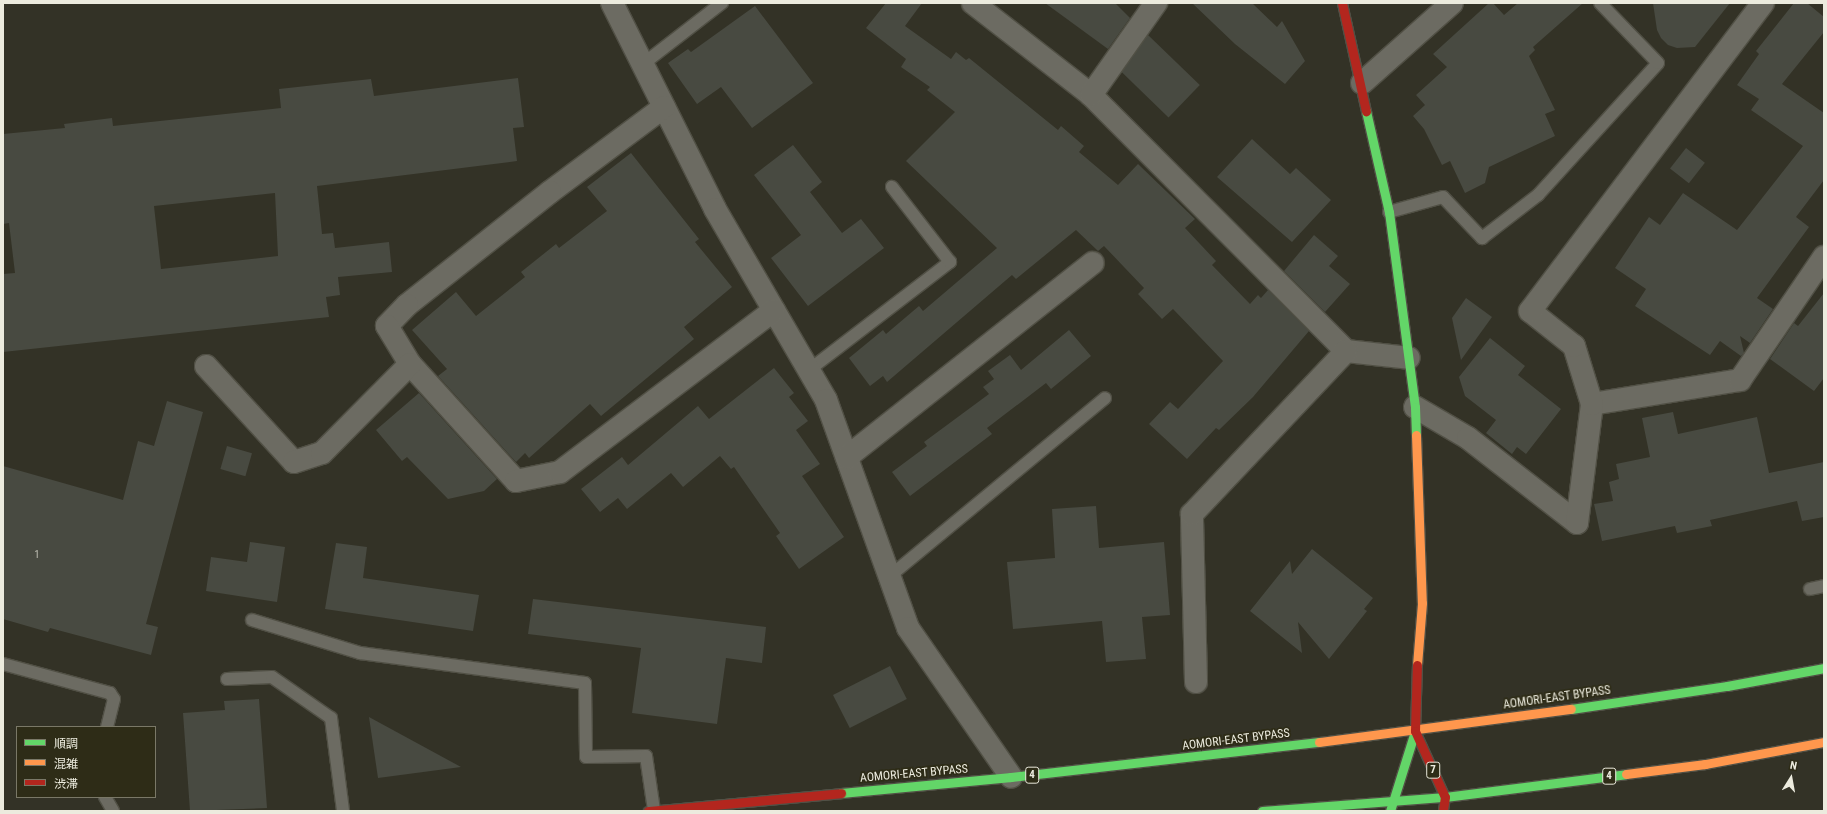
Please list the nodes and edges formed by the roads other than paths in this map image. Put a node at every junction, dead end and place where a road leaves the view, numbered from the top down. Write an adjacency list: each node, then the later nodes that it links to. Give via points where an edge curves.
1 (612, 3): 9 (street)
2 (722, 3): 9 (lane)
3 (973, 3): 11 (street)
4 (1156, 3): 11 (street)
5 (1342, 3): 10 (main road)
6 (1452, 3): 10 (street)
7 (1600, 3): 14 (lane, via 1658,63 1538,195 1482,238 1443,197)
8 (1763, 3): 24 (street, via 1530,311 1574,346)
9 (643, 64): 12 (street)
10 (1362, 83): 14 (main road)
11 (1091, 95): 18 (street)
12 (664, 107): 17 (street, via 715,209); 20 (street, via 407,304 387,326)
13 (892, 187): 22 (lane, via 950,262)
14 (1389, 212): 19 (main road)
15 (1824, 257): 24 (street, via 1740,380)
16 (1093, 263): 26 (street)
17 (774, 310): 20 (street, via 560,472 516,481); 22 (street)
18 (1346, 350): 19 (street); 34 (street, via 1192,514)
19 (1409, 358): 25 (main road)
20 (410, 364): 21 (street, via 322,453 294,462)
21 (206, 366)
22 (810, 370): 26 (street, via 826,400)
23 (1105, 398): 27 (lane)
24 (1592, 404): 25 (street, via 1577,523 1468,438)
25 (1414, 407): 36 (main road, via 1422,596 1416,672)
26 (847, 457): 27 (street)
27 (890, 576): 38 (street, via 908,628)
28 (1824, 586): 29 (lane)
29 (1810, 589)
30 (252, 620): 42 (lane, via 360,653 585,683 586,757 646,756)
31 (3, 664): 35 (lane, via 110,693 114,700)
32 (1824, 668): 36 (main road, AOMORI-EAST BYPASS / 4, via 1727,686)
33 (227, 679): 44 (lane, via 272,677 331,718)
34 (1196, 682)
35 (107, 726)
36 (1415, 731): 38 (main road, AOMORI-EAST BYPASS / 4); 39 (main road, 7); 41 (main road)
37 (1824, 742): 39 (main road, 4, via 1705,764)
38 (1011, 777): 42 (main road, AOMORI-EAST BYPASS / 4)
39 (1445, 797): 41 (main road, 4); 48 (main road)
40 (106, 798): 43 (lane)
41 (1392, 800): 46 (main road, 4); 47 (main road)
42 (654, 810): 45 (main road, AOMORI-EAST BYPASS / 4)
43 (113, 811)
44 (344, 811)
45 (648, 811)
46 (1262, 811)
47 (1390, 811)
48 (1442, 811)

